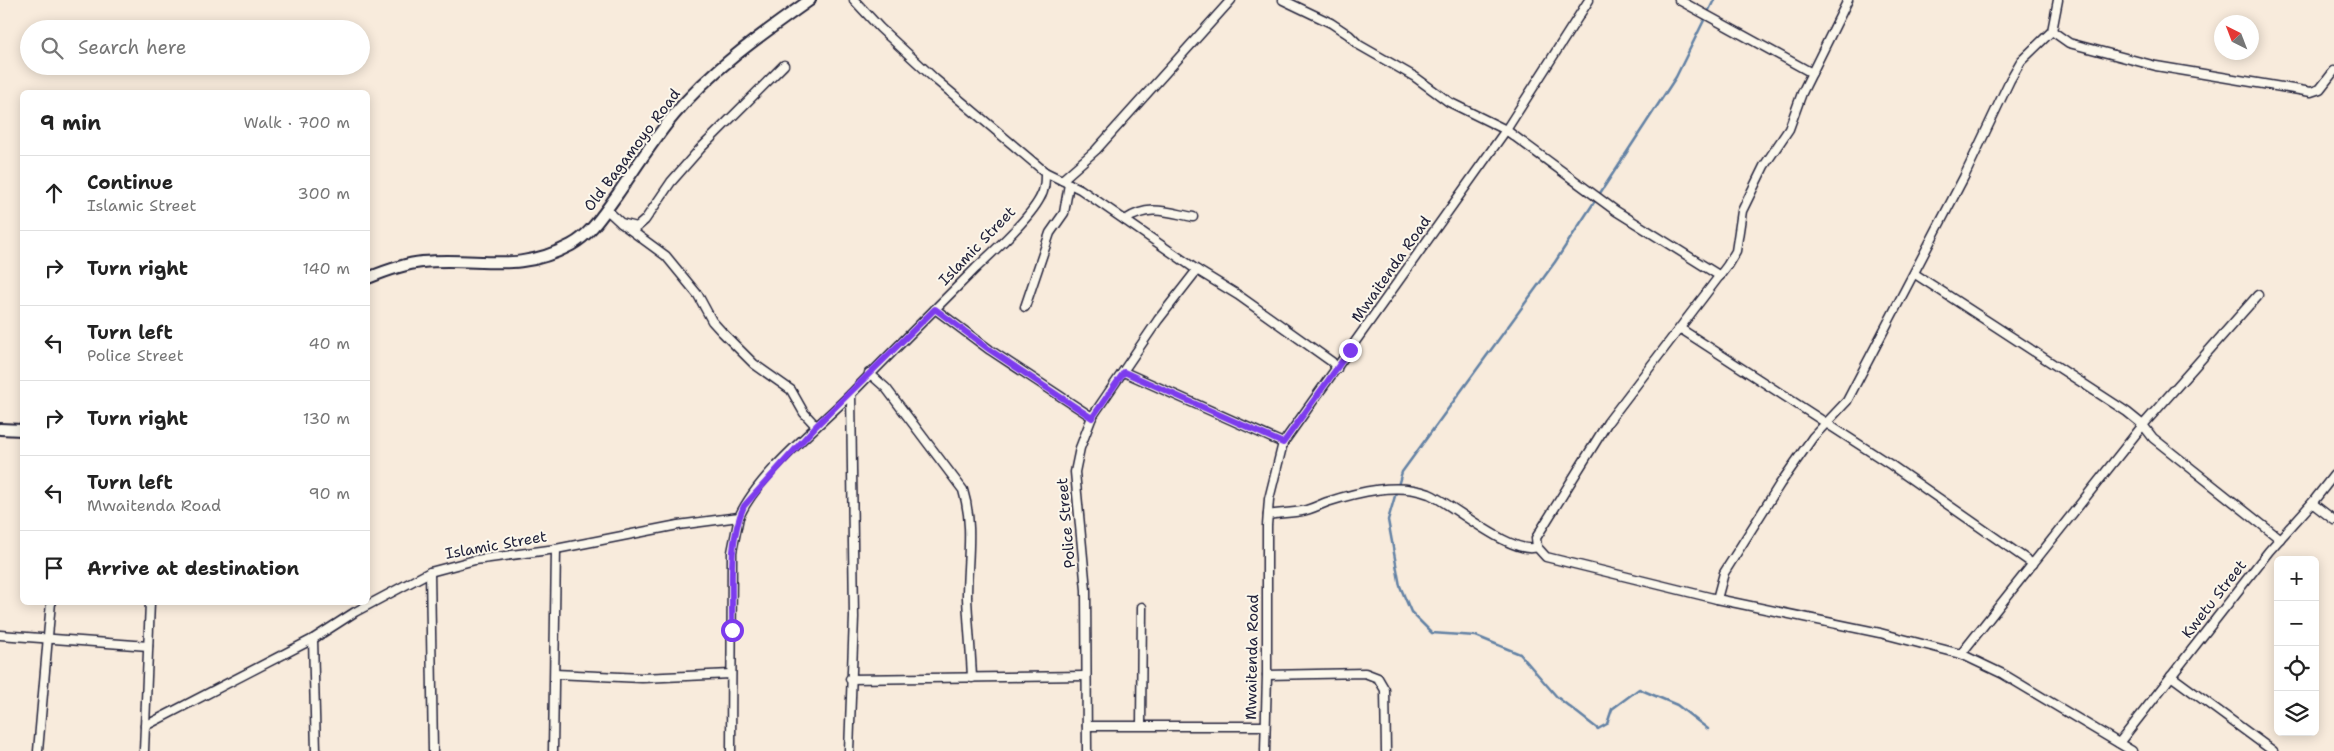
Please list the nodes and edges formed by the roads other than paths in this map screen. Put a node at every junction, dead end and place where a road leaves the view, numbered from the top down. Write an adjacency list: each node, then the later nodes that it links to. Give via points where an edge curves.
1 (810, 0): 16 (street, Old Bagamoyo Road, via 722,66 697,90 674,115)
2 (854, 0): 14 (street, via 935,79)
3 (1231, 0): 15 (street)
4 (1283, 0): 13 (street, via 1332,23 1359,45 1415,77 1449,102)
5 (1589, 0): 13 (street, Mwaitenda Road)
6 (1679, 0): 12 (street)
7 (1848, 0): 12 (street)
8 (2058, 0): 9 (street)
9 (2052, 31): 11 (street, via 2069,44 2156,66 2311,92 2320,88); 21 (street, via 2021,61 2010,80)
10 (784, 65): 19 (street, via 700,149 671,182 645,220 637,227)
11 (2334, 71)
12 (1812, 73): 22 (street, via 1789,129 1764,166 1742,211 1736,251)
13 (1506, 130): 22 (street, via 1616,211); 28 (street, Mwaitenda Road)
14 (1045, 172): 15 (street); 26 (street, Islamic Street, via 1040,198 1031,210)
15 (1066, 182): 18 (street); 25 (street, via 1064,213 1050,233)
16 (607, 210): 19 (street); 23 (street, Old Bagamoyo Road, via 589,231 572,244 548,255 516,264 422,262)
17 (1193, 217): 18 (street, via 1146,210)
18 (1125, 220): 20 (street)
19 (621, 223): 35 (street, via 666,256 698,295 712,321 754,364 791,390)
20 (1197, 270): 28 (street, via 1263,312 1332,362); 29 (street, Police Street, via 1158,320)
21 (1915, 274): 33 (street, via 1847,401); 34 (street)
22 (1720, 276): 27 (street)
23 (370, 277)
24 (2258, 295): 34 (street)
25 (1025, 307)
26 (935, 309): 30 (street, Islamic Street); 32 (street)
27 (1681, 329): 33 (street); 45 (street, via 1649,366 1597,438 1536,538)
28 (1336, 369): 38 (street, Mwaitenda Road)
29 (1124, 372): 32 (street, Police Street); 38 (street)
30 (869, 373): 31 (street, Islamic Street); 65 (street, via 886,388 963,490 970,524 967,598)
31 (851, 394): 35 (street, Islamic Street); 66 (street, via 854,617)
32 (1092, 418): 63 (street, Police Street, via 1075,472 1086,590)
33 (1826, 423): 47 (street); 49 (street, via 1802,452 1739,547 1724,573)
34 (2143, 425): 44 (street, via 2153,438); 47 (street)
35 (816, 426): 42 (street, Islamic Street, via 759,486)
36 (0, 429): 37 (street)
37 (20, 430)
38 (1283, 443): 41 (street, Mwaitenda Road)
39 (2334, 475): 40 (street, Kwetu Street)
40 (2312, 503): 43 (street); 44 (street, Kwetu Street)
41 (1268, 515): 45 (street, via 1303,511 1333,500 1392,487 1439,499 1492,534 1524,547); 62 (street, Mwaitenda Road)
42 (739, 518): 46 (street, Islamic Street, via 678,525); 61 (street, Islamic Street, via 732,552)
43 (2334, 520)
44 (2280, 539): 64 (street, Kwetu Street)
45 (1537, 547): 49 (street, via 1546,557)
46 (556, 549): 48 (street, Islamic Street, via 475,560); 60 (street)
47 (2033, 564): 59 (street)
48 (430, 572): 50 (street, Islamic Street); 75 (street)
49 (1717, 599): 59 (street, via 1880,633)
50 (370, 604)
51 (51, 605): 56 (street)
52 (150, 605): 58 (street)
53 (367, 605): 57 (street, Islamic Street)
54 (1142, 607): 67 (street)
55 (0, 634): 56 (street)
56 (49, 638): 58 (street); 72 (street)
57 (313, 639): 68 (street, Islamic Street); 74 (street)
58 (148, 646): 68 (street)
59 (1961, 654): 71 (street, via 2003,674)
60 (555, 674): 61 (street, via 642,678); 76 (street)
61 (731, 674): 77 (street, Islamic Street)
62 (1267, 675): 70 (street, Mwaitenda Road); 81 (street, via 1365,673 1378,678 1385,690)
63 (1085, 676): 65 (street); 69 (street, Police Street)
64 (2171, 676): 71 (street, Kwetu Street); 83 (street)
65 (972, 678): 66 (street)
66 (850, 680): 78 (street)
67 (1141, 725): 69 (street); 70 (street)
68 (145, 726): 73 (street)
69 (1087, 726): 79 (street, Police Street)
70 (1265, 726): 80 (street, Mwaitenda Road)
71 (2119, 743): 82 (street)
72 (38, 751)
73 (144, 751)
74 (316, 751)
75 (433, 751)
76 (553, 751)
77 (731, 751)
78 (849, 751)
79 (1087, 751)
80 (1265, 751)
81 (1386, 751)
82 (2132, 751)
83 (2273, 751)

